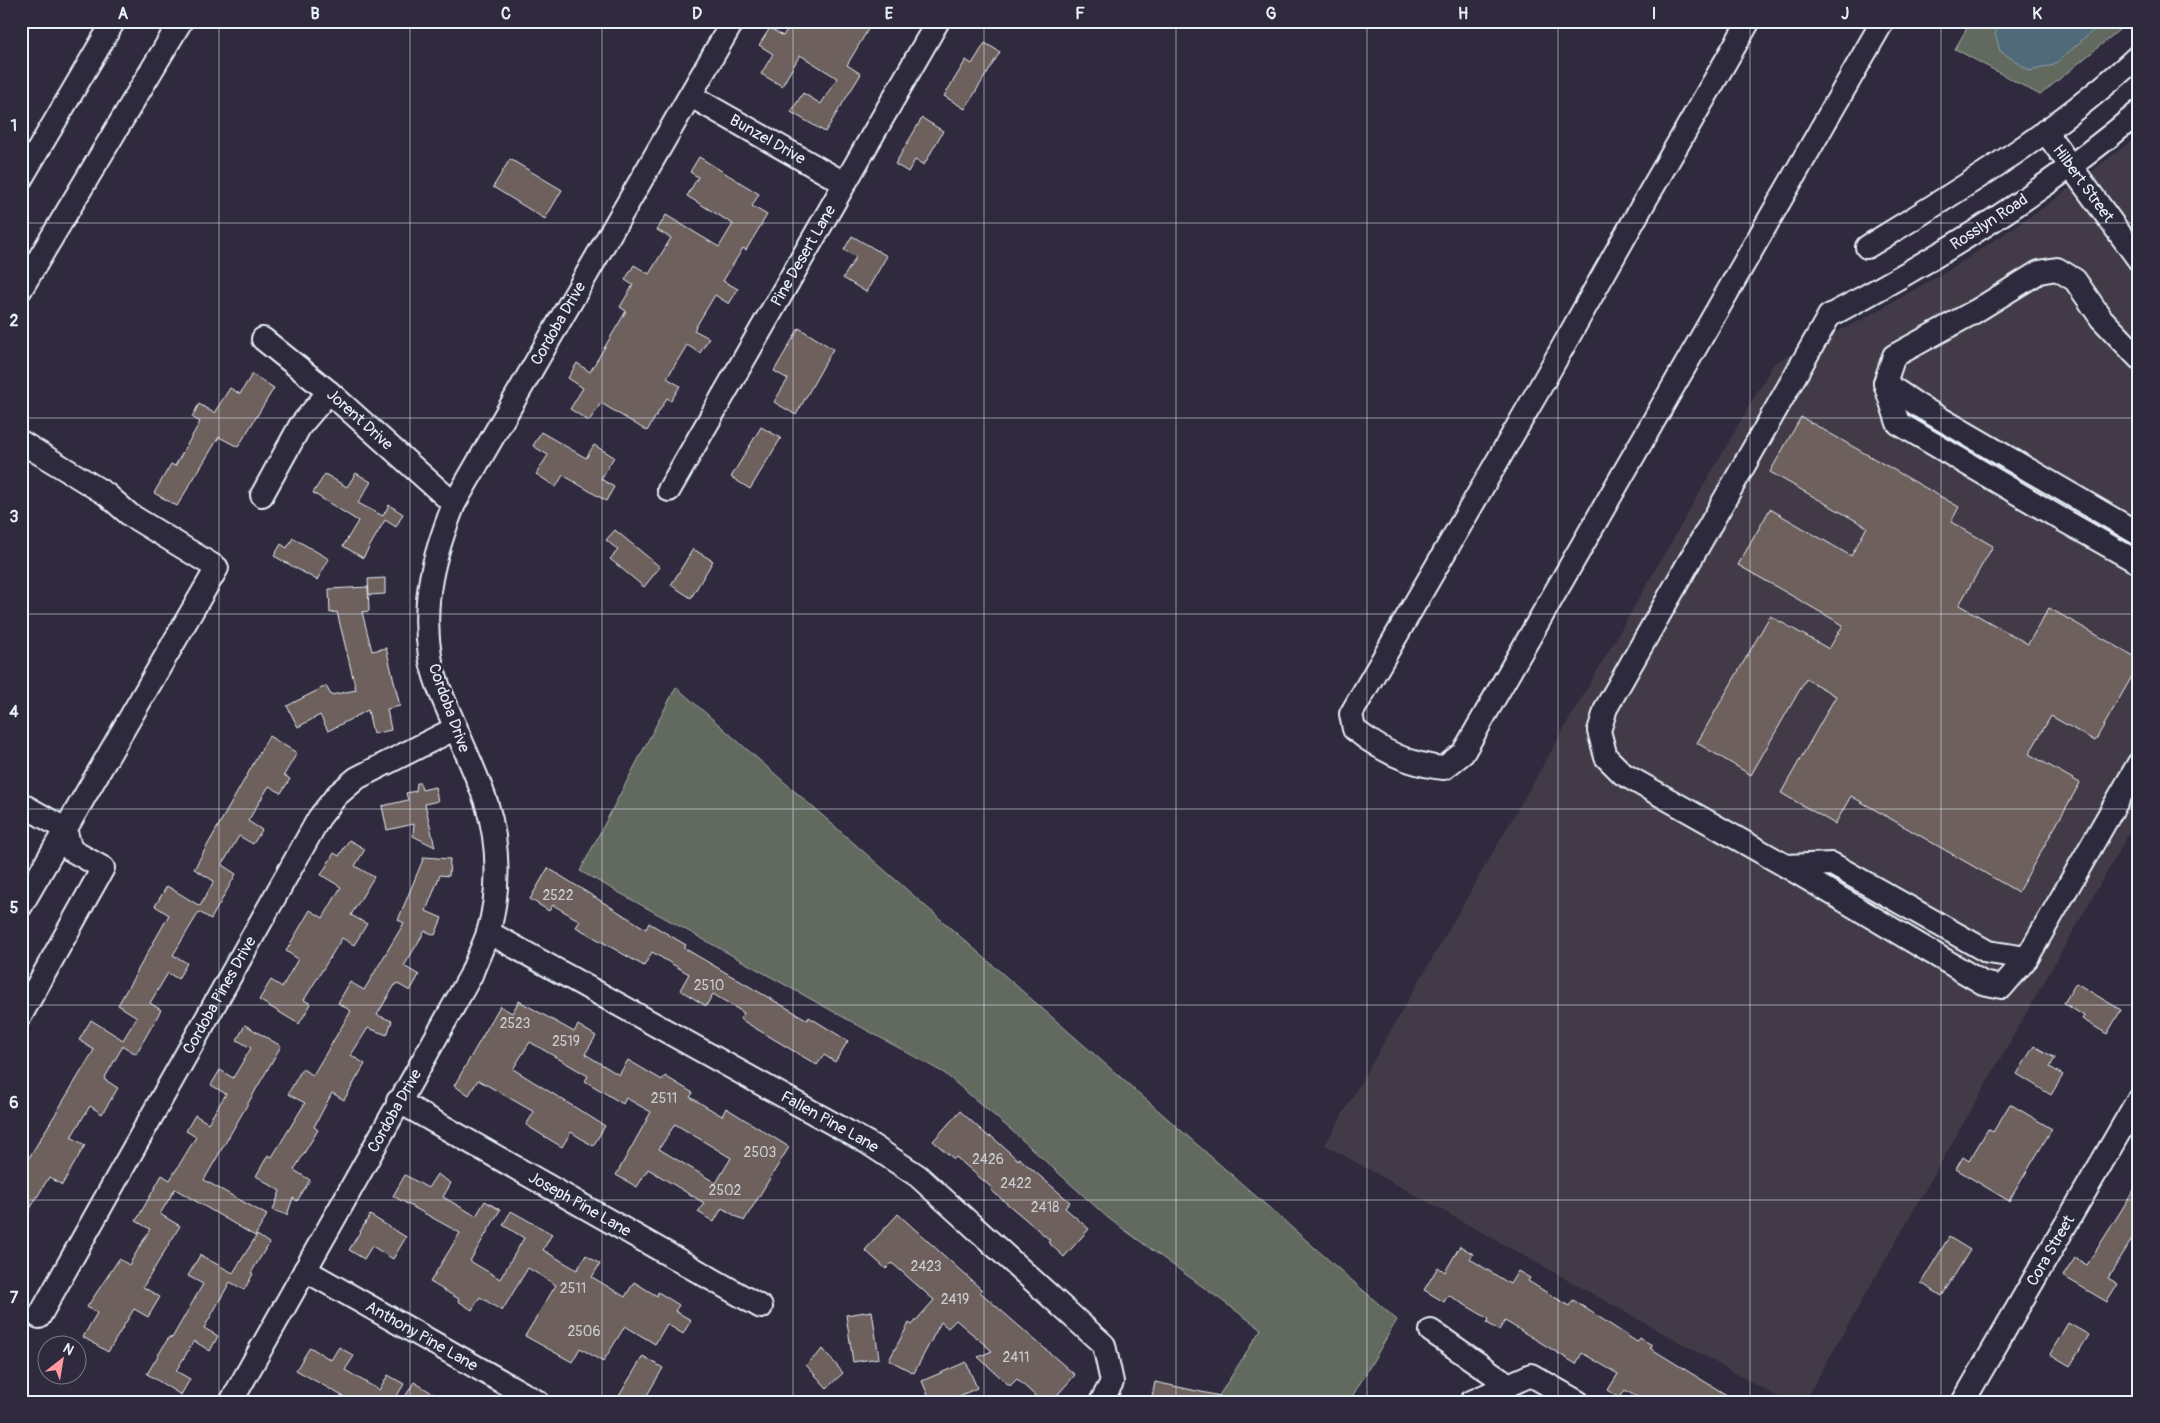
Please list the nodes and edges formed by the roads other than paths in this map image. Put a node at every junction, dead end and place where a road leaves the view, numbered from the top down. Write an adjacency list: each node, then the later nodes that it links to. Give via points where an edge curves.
1 (114, 21): 12 (street)
2 (181, 21): 16 (street)
3 (734, 21): 8 (street, Cordoba Drive)
4 (938, 21): 13 (street, Pine Desert Lane)
5 (1749, 21): 6 (street, via 1352,714 1354,729 1369,742 1398,758 1423,766 1444,768 1463,753)
6 (1883, 21)
7 (2139, 55): 10 (street)
8 (691, 96): 13 (street, Bunzel Drive); 24 (street, Cordoba Drive)
9 (2139, 112): 11 (street, Rosslyn Road)
10 (2045, 131): 11 (street, Hilbert Street); 14 (street)
11 (2070, 167): 15 (street, Hilbert Street); 31 (street, Rosslyn Road, via 1964,240 1830,316 1606,708 1599,731 1606,757 1623,774)
12 (21, 179)
13 (844, 184): 22 (street, Pine Desert Lane)
14 (1867, 247)
15 (2139, 260)
16 (21, 289)
17 (263, 339): 20 (street, Jorent Drive)
18 (2139, 358): 19 (street, via 2101,318 2075,280 2057,269 2039,272 1894,356)
19 (1885, 383): 25 (street); 26 (street, via 1898,423)
20 (329, 392): 23 (street, via 300,426); 24 (street, Jorent Drive)
21 (21, 442): 30 (street, via 217,568)
22 (669, 490)
23 (262, 494)
24 (454, 504): 27 (street, Cordoba Drive, via 439,541 430,578 428,618 430,656)
25 (2139, 534)
26 (2139, 563)
27 (456, 728): 33 (street, Cordoba Drive, via 487,805 495,841 496,877); 40 (street, Cordoba Pines Drive, via 358,778 337,795 319,818)
28 (2139, 763): 34 (street)
29 (21, 804): 30 (street)
30 (65, 829): 32 (street); 35 (street, via 71,850 103,868)
31 (1786, 866): 34 (street, via 1832,864 1988,952); 34 (street, via 1983,983 2002,987)
32 (21, 906)
33 (488, 932): 37 (street, Cordoba Drive, via 471,975); 45 (street, Fallen Pine Lane, via 868,1143 918,1176 1104,1345 1112,1382)
34 (2027, 958)
35 (21, 1015)
36 (2139, 1098): 48 (street, Cora Street)
37 (398, 1101): 38 (street, Cordoba Drive); 39 (street, Joseph Pine Lane)
38 (305, 1270): 43 (street, Cordoba Drive); 44 (street, Anthony Pine Lane)
39 (761, 1307)
40 (39, 1318)
41 (1432, 1331): 42 (street)
42 (1510, 1385): 46 (street); 47 (street, via 1532,1375)
43 (231, 1402)
44 (538, 1402)
45 (1101, 1402)
46 (1471, 1402)
47 (1578, 1402)
48 (1963, 1402)

